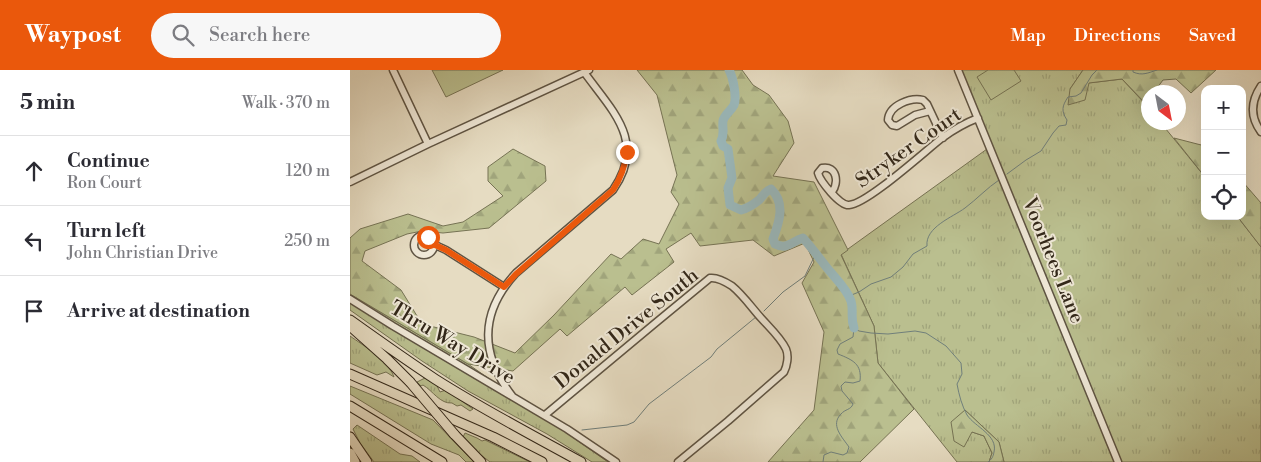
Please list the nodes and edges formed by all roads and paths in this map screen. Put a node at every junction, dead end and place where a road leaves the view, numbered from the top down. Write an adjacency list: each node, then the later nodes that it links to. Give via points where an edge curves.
1 (393, 70): 9 (street)
2 (958, 70): 6 (street, Voorhees Lane)
3 (586, 71): 9 (street); 13 (street, via 622,125 627,152 620,180 613,190)
4 (1261, 86): 7 (street, via 1254,96 1253,114)
5 (930, 111): 5 (street, via 923,100 911,100 893,109 888,120 897,126 915,115); 8 (street)
6 (978, 118): 8 (street, Stryker Court); 31 (street, Voorhees Lane)
7 (1261, 132)
8 (943, 138): 11 (street, Stryker Court, via 857,202 844,205)
9 (428, 144): 10 (street)
10 (350, 182)
11 (832, 192)
12 (433, 244): 13 (street)
13 (504, 287): 18 (street, via 493,310 488,339 498,374)
14 (350, 299): 18 (street, Thru Way Drive)
15 (350, 320): 28 (highway, via 436,379)
16 (350, 326): 26 (highway, bridge, via 410,382)
17 (350, 374): 27 (highway)
18 (513, 396): 20 (street, Thru Way Drive)
19 (350, 406): 25 (highway)
20 (545, 415): 29 (street, Thru Way Drive); 30 (street, Donald Drive South, via 710,278 718,278 731,286 780,340 786,349 787,364 784,372)
21 (350, 437): 24 (highway)
22 (350, 453): 23 (highway)
23 (355, 462)
24 (367, 462)
25 (442, 462)
26 (481, 462)
27 (542, 462)
28 (581, 462)
29 (616, 462)
30 (678, 462)
31 (1118, 462)

